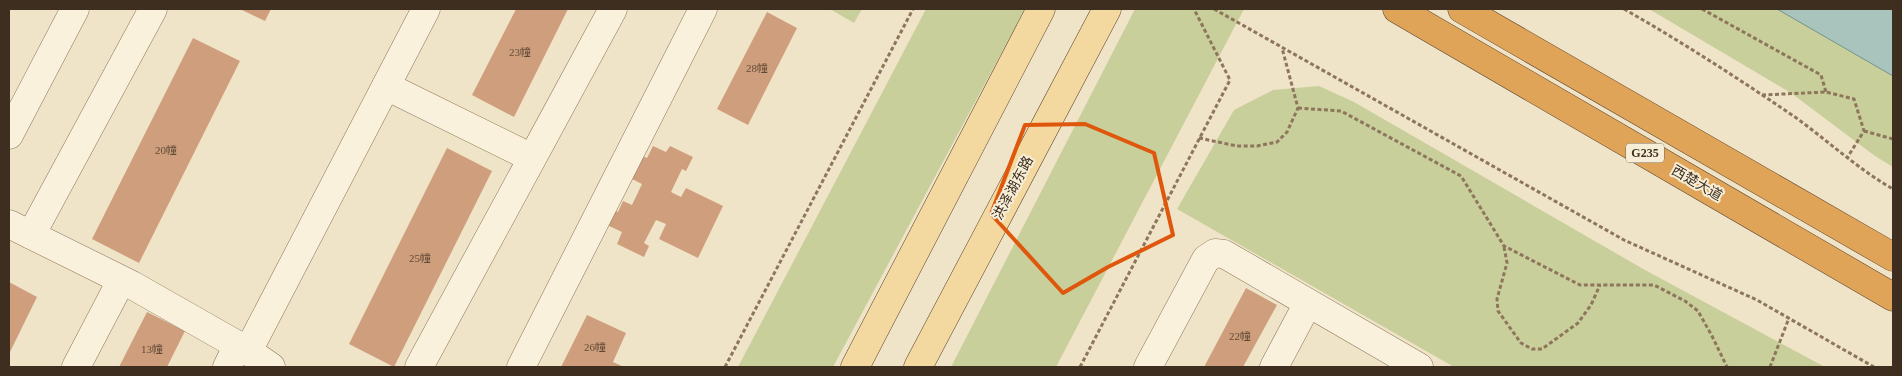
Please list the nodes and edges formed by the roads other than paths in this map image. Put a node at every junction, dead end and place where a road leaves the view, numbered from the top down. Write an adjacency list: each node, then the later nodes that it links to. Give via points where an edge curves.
1 (75, 9): 11 (lane)
2 (153, 9): 13 (lane)
3 (426, 9): 10 (lane)
4 (613, 9): 12 (lane)
5 (703, 9): 22 (lane)
6 (1040, 9): 23 (main road)
7 (1107, 9): 24 (main road, 洪泽湖东路)
8 (1397, 9): 16 (highway, 西楚大道 / G235)
9 (1462, 9): 14 (highway, G235)
10 (386, 86): 12 (lane); 18 (lane)
11 (9, 135)
12 (532, 158): 21 (lane)
13 (20, 230): 15 (lane)
14 (1893, 257)
15 (121, 281): 18 (lane); 19 (lane)
16 (1893, 297)
17 (1308, 303): 25 (lane, via 1224,254 1215,252 1206,259); 26 (lane); 27 (lane)
18 (238, 354): 20 (lane)
19 (76, 367)
20 (271, 367)
21 (420, 367)
22 (521, 367)
23 (855, 367)
24 (918, 367)
25 (1148, 367)
26 (1274, 367)
27 (1419, 367)

